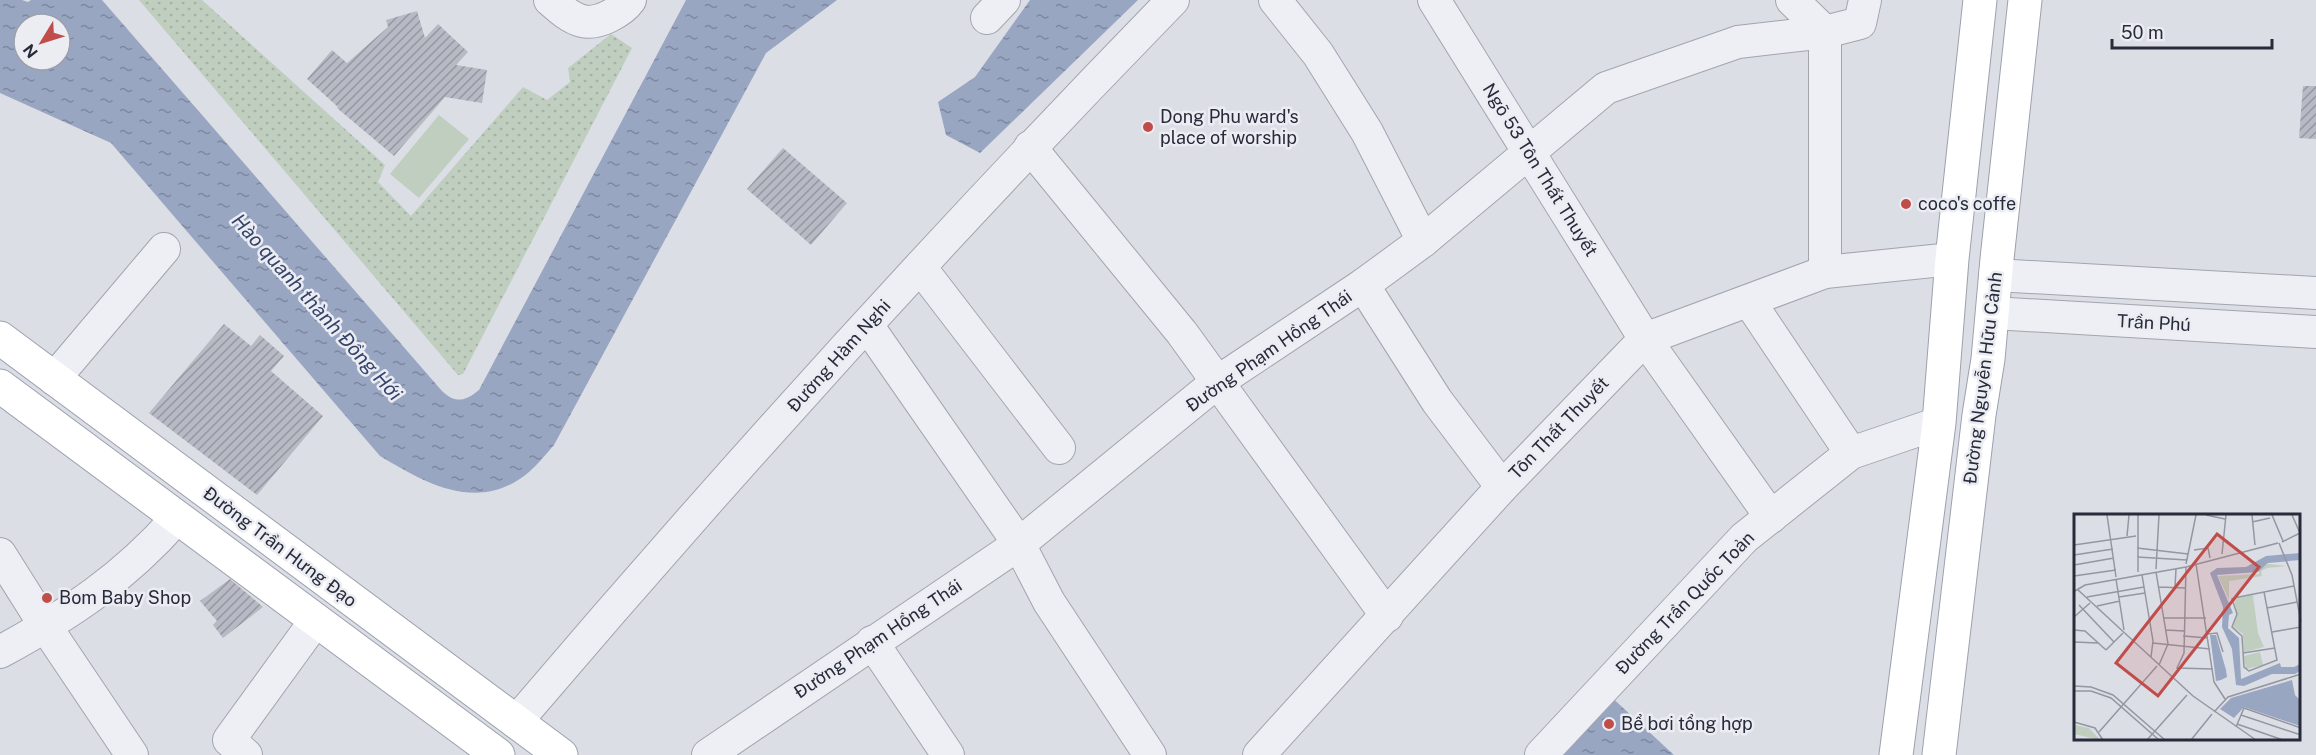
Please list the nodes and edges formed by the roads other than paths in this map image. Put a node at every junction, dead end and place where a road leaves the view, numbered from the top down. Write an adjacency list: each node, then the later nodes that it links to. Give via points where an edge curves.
1 (630, 0): 9 (street, via 596,21 583,22)
2 (1173, 0): 11 (street, Đường Hàm Nghi)
3 (1275, 0): 13 (street, via 1318,54 1367,132)
4 (1434, 0): 12 (street, Ngõ 53 Tôn Thất Thuyết)
5 (1792, 0): 10 (street)
6 (1865, 0): 10 (street, Đường Phạm Hồng Thái, via 1860,23)
7 (1980, 0): 15 (main road)
8 (2025, 0): 17 (main road, Đường Nguyễn Hữu Cảnh)
9 (557, 6)
10 (1826, 32): 12 (street, Đường Phạm Hồng Thái, via 1738,42 1606,88); 18 (street)
11 (1030, 147): 16 (street, Đường Hàm Nghi); 28 (street, via 1157,300)
12 (1528, 153): 13 (street, Đường Phạm Hồng Thái); 26 (street, Ngõ 53 Tôn Thất Thuyết)
13 (1423, 242): 19 (street, Đường Phạm Hồng Thái)
14 (164, 249): 27 (street)
15 (1952, 259): 17 (main road); 18 (street, Tôn Thất Thuyết); 30 (main road)
16 (920, 267): 23 (street, Đường Hàm Nghi); 31 (street)
17 (1996, 270): 20 (street); 22 (main road, Đường Nguyễn Hữu Cảnh)
18 (1825, 272): 21 (street, Tôn Thất Thuyết)
19 (1363, 285): 28 (street, Đường Phạm Hồng Thái); 33 (street, via 1437,401)
20 (2316, 293)
21 (1749, 302): 26 (street, Tôn Thất Thuyết); 32 (street)
22 (1992, 314): 24 (street, Trần Phú); 54 (main road, Đường Nguyễn Hữu Cảnh)
23 (867, 325): 36 (street); 43 (street, Đường Hàm Nghi)
24 (2316, 332)
25 (0, 338): 27 (main road, Đường Trần Hưng Đạo)
26 (1645, 339): 33 (street, Tôn Thất Thuyết); 34 (street, Ngõ 53 Tôn Thất Thuyết)
27 (54, 379): 29 (main road); 43 (main road, Đường Trần Hưng Đạo)
28 (1216, 383): 36 (street, Đường Phạm Hồng Thái); 38 (street)
29 (9, 397): 35 (main road, Đường Trần Hưng Đạo)
30 (1939, 423): 32 (street, Đường Trần Quốc Toản); 53 (main road)
31 (1059, 448)
32 (1851, 453): 34 (street, Đường Trần Quốc Toản)
33 (1502, 487): 38 (street, Tôn Thất Thuyết)
34 (1771, 517): 52 (street, Đường Trần Quốc Toản, via 1744,538)
35 (177, 518): 39 (main road, Đường Trần Hưng Đạo); 40 (street, via 151,548 108,584)
36 (1019, 544): 41 (street, Đường Phạm Hồng Thái); 50 (street, via 1049,602)
37 (0, 554): 40 (street)
38 (1387, 616): 51 (street, Tôn Thất Thuyết)
39 (316, 620): 44 (main road, Đường Trần Hưng Đạo); 46 (street, via 229,740)
40 (46, 627): 42 (street); 45 (street)
41 (872, 642): 48 (street, Đường Phạm Hồng Thái); 49 (street)
42 (0, 652)
43 (516, 722): 44 (main road); 47 (main road, Đường Trần Hưng Đạo)
44 (491, 753)
45 (132, 755)
46 (246, 755)
47 (561, 755)
48 (708, 755)
49 (948, 755)
50 (1150, 755)
51 (1259, 755)
52 (1541, 755)
53 (1896, 755)
54 (1939, 755)

